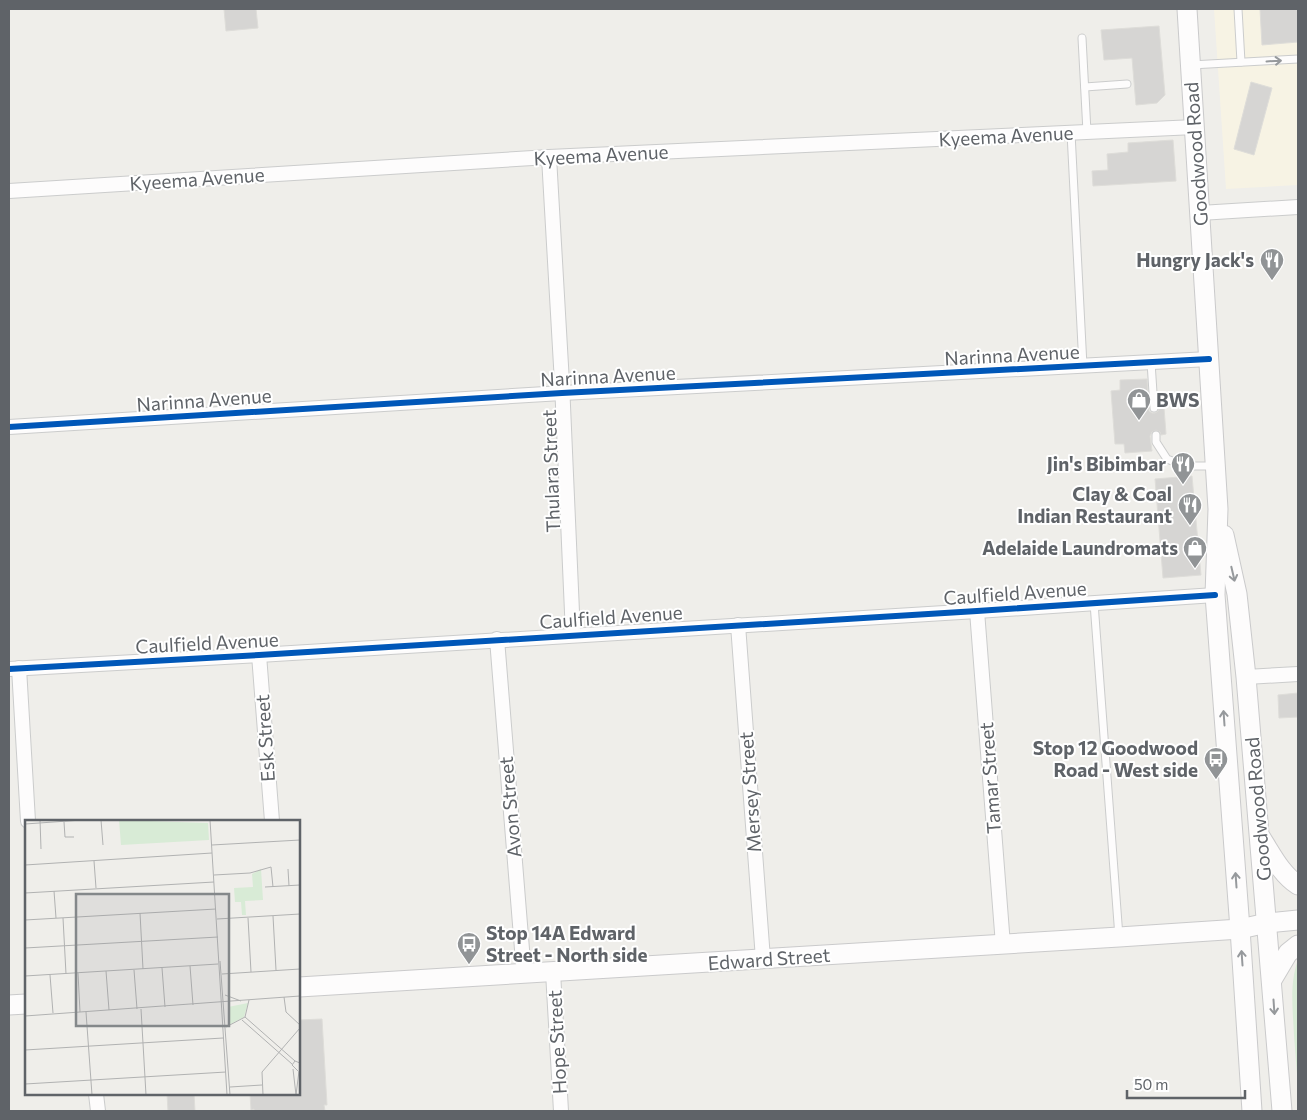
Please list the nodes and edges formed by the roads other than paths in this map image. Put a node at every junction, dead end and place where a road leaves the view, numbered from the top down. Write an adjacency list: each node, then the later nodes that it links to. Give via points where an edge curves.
1 (1187, 9): 6 (main road, Goodwood Road)
2 (1238, 9): 5 (lane)
3 (1082, 38): 8 (lane)
4 (1298, 59): 5 (lane, one-way to 4)
5 (1242, 62): 6 (lane)
6 (1191, 65): 9 (main road, Goodwood Road)
7 (1127, 84): 8 (lane)
8 (1085, 87): 10 (lane)
9 (1195, 127): 10 (street, Kyeema Avenue); 15 (main road, Goodwood Road)
10 (1087, 132): 11 (street, Kyeema Avenue)
11 (1071, 133): 12 (street, Kyeema Avenue); 18 (lane)
12 (550, 157): 13 (street, Kyeema Avenue); 19 (street, Thulara Street)
13 (9, 191)
14 (1298, 207): 15 (street)
15 (1200, 213): 16 (main road, Goodwood Road)
16 (1209, 359): 17 (street, Narinna Avenue); 23 (main road, Goodwood Road)
17 (1151, 362): 18 (street, Narinna Avenue); 20 (lane)
18 (1083, 366): 19 (street, Narinna Avenue)
19 (562, 393): 21 (street, Narinna Avenue); 29 (street, Thulara Street)
20 (1154, 408)
21 (9, 427)
22 (1156, 435): 23 (lane, via 1156,442 1167,459 1185,466)
23 (1216, 466): 24 (main road, Goodwood Road)
24 (1218, 509): 25 (main road, Goodwood Road); 34 (main road, Goodwood Road, one-way to 34, via 1237,594)
25 (1215, 595): 26 (street, Caulfield Avenue); 41 (main road, Goodwood Road, one-way to 25)
26 (1094, 603): 27 (street, Caulfield Avenue); 42 (lane)
27 (977, 611): 28 (street, Caulfield Avenue); 43 (street, Tamar Street)
28 (738, 625): 29 (street, Caulfield Avenue); 45 (street, Mersey Street)
29 (573, 635): 30 (street, Caulfield Avenue)
30 (497, 640): 31 (street, Caulfield Avenue); 47 (street, Avon Street)
31 (259, 655): 32 (street, Caulfield Avenue); 36 (street, Esk Street)
32 (14, 668): 35 (street)
33 (1298, 674): 34 (street)
34 (1246, 677): 37 (main road, Goodwood Road)
35 (28, 820)
36 (272, 820)
37 (1260, 837): 38 (main road, via 1281,870); 40 (main road, Goodwood Road)
38 (1298, 885)
39 (1298, 920): 40 (main road, Edward Street)
40 (1267, 923): 41 (main road, Edward Street); 48 (main road, Goodwood Road)
41 (1240, 929): 42 (main road, Edward Street); 55 (main road, Goodwood Road, one-way to 41)
42 (1119, 938): 43 (main road, Edward Street)
43 (1003, 944): 45 (main road, Edward Street)
44 (1298, 945): 48 (main road, via 1282,961)
45 (763, 959): 46 (main road, Edward Street)
46 (553, 972): 47 (main road, Edward Street); 54 (street, Hope Street)
47 (524, 974): 49 (main road, Edward Street)
48 (1272, 980): 56 (main road, Goodwood Road, one-way to 56)
49 (300, 987)
50 (25, 1004): 51 (main road)
51 (9, 1005)
52 (96, 1095): 53 (street)
53 (98, 1111)
54 (561, 1111)
55 (1252, 1111)
56 (1282, 1111)

